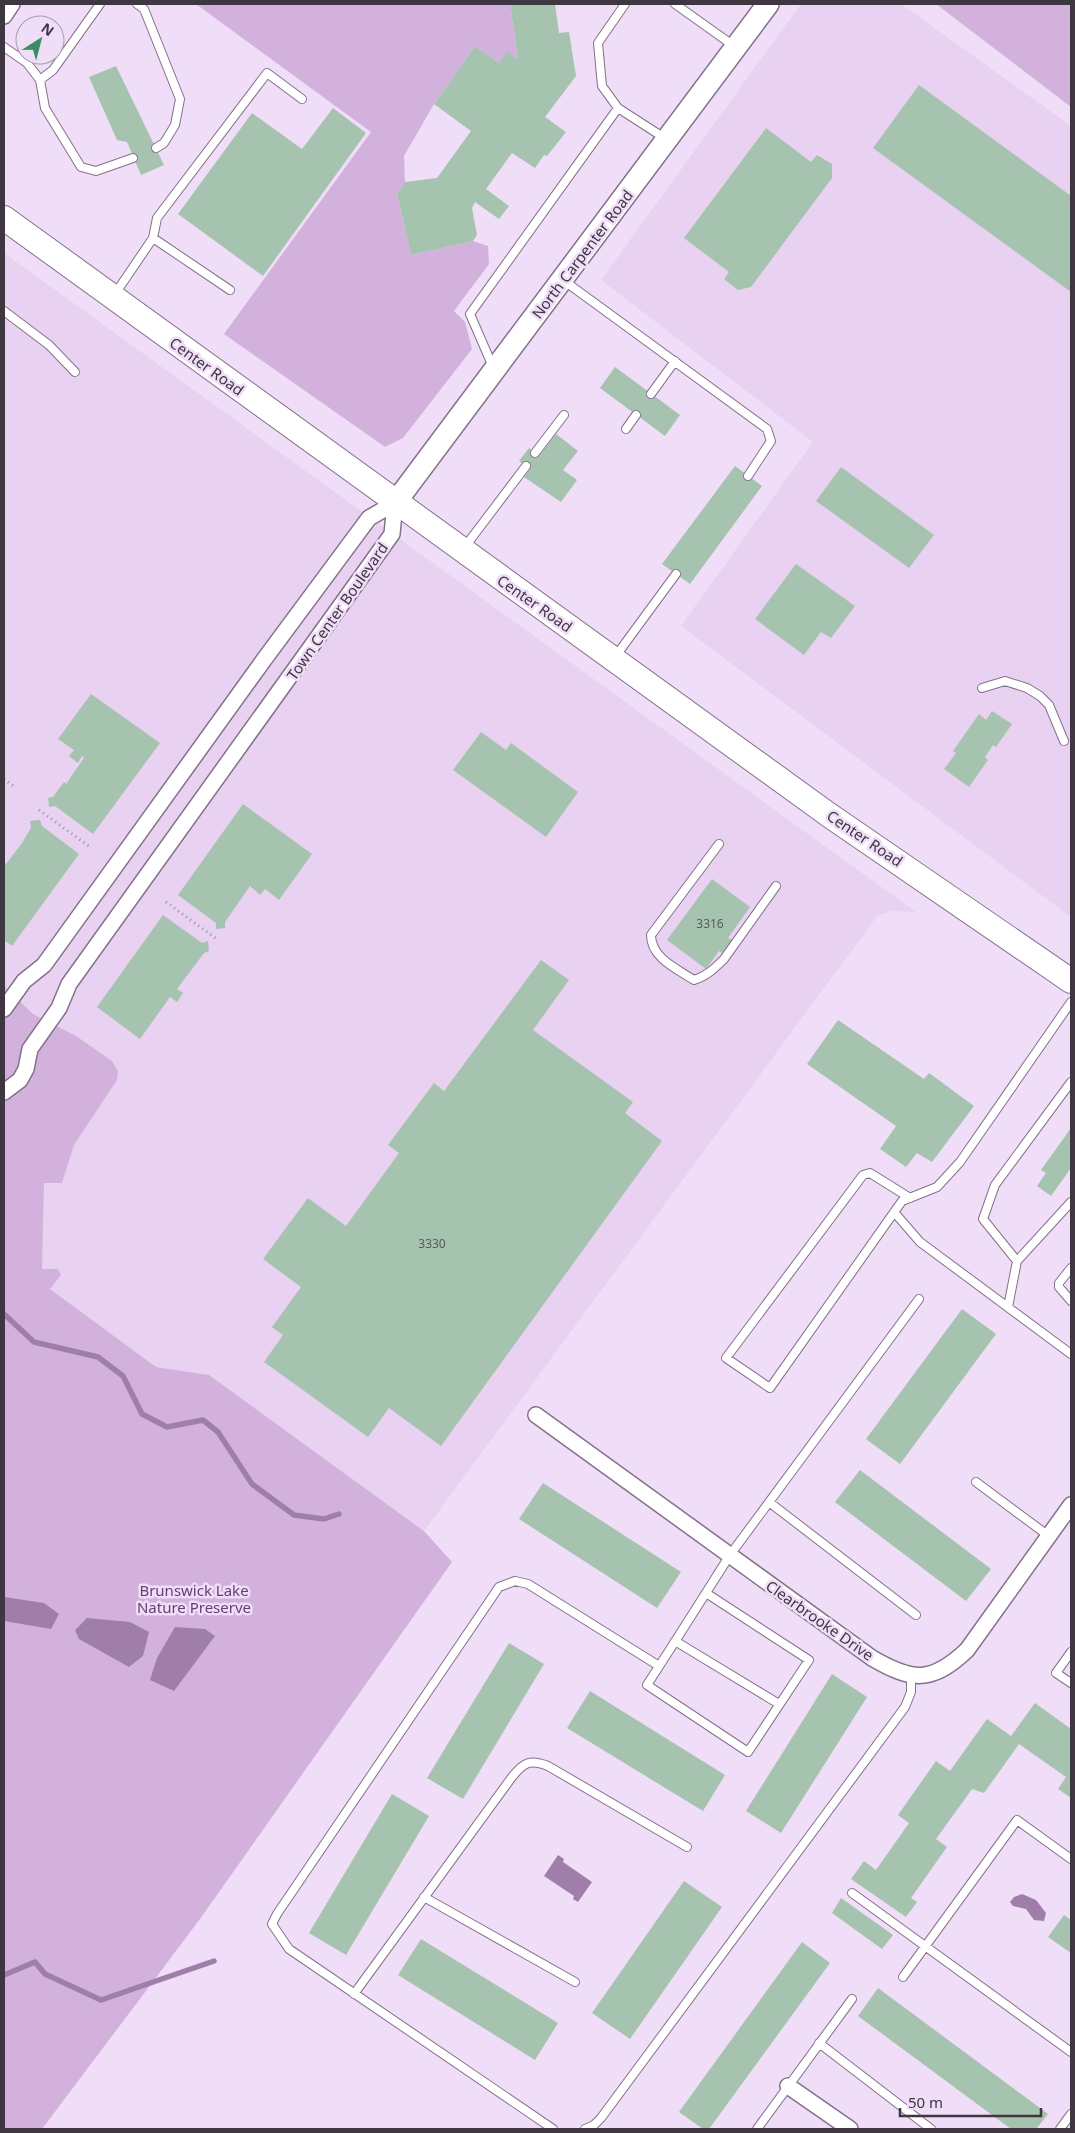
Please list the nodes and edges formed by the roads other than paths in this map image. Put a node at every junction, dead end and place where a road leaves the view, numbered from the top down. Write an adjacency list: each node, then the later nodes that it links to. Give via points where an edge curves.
1 (12, 4): 7 (street)
2 (100, 4): 10 (lane, via 53,70)
3 (137, 4): 14 (lane, via 144,9 180,99 175,125 164,143)
4 (625, 4): 12 (lane, via 598,43 602,86)
5 (675, 4): 9 (lane)
6 (768, 4): 9 (street, North Carpenter Road)
7 (4, 16)
8 (4, 48): 10 (lane, via 27,63)
9 (736, 48): 13 (street, North Carpenter Road)
10 (40, 80): 15 (lane, via 46,108 82,168 96,171)
11 (302, 99): 17 (lane, via 267,73 156,218)
12 (618, 108): 13 (lane); 23 (lane, via 470,314)
13 (667, 140): 18 (street, North Carpenter Road)
14 (156, 148)
15 (133, 158)
16 (4, 218): 20 (main road, Center Road)
17 (152, 238): 19 (lane); 20 (lane)
18 (563, 280): 22 (lane); 23 (street, North Carpenter Road)
19 (230, 290)
20 (113, 298): 32 (main road, Center Road)
21 (4, 311): 24 (lane, via 49,345)
22 (675, 361): 25 (lane); 31 (lane, via 771,435 766,451)
23 (494, 369): 32 (street, North Carpenter Road)
24 (75, 372)
25 (651, 394)
26 (564, 415): 29 (lane)
27 (636, 415): 28 (lane)
28 (626, 429)
29 (535, 453)
30 (526, 466): 33 (lane)
31 (748, 476)
32 (395, 503): 33 (main road, Center Road); 42 (street, Town Center Boulevard, via 369,518 44,965 24,981); 44 (street, Town Center Boulevard, via 392,534 70,984 59,1008 30,1049 20,1080)
33 (462, 551): 35 (main road, Center Road)
34 (676, 574): 35 (lane)
35 (613, 659): 40 (main road, Center Road, via 829,815)
36 (982, 688): 37 (lane, via 1005,681 1040,696 1049,705)
37 (1064, 741)
38 (719, 844): 39 (lane, via 651,935 657,954 675,968 694,980 714,969)
39 (776, 886)
40 (1071, 981)
41 (1071, 1002): 45 (lane, via 960,1162 938,1187)
42 (4, 1009)
43 (1071, 1082): 48 (lane, via 994,1185 983,1219)
44 (4, 1092)
45 (910, 1198): 47 (lane, via 902,1201); 47 (lane, via 870,1172 863,1175 726,1358 770,1388)
46 (1071, 1202): 48 (lane)
47 (894, 1212): 52 (lane, via 920,1242)
48 (1017, 1261): 52 (lane)
49 (1071, 1268): 51 (lane, via 1059,1283)
50 (919, 1299): 56 (lane)
51 (1071, 1300)
52 (1008, 1307): 53 (lane)
53 (1071, 1354)
54 (536, 1415): 59 (street, Clearbrooke Drive)
55 (976, 1482): 58 (lane)
56 (769, 1502): 59 (lane); 61 (lane)
57 (1071, 1505): 58 (street, Clearbrooke Drive)
58 (1050, 1537): 65 (street, Clearbrooke Drive, via 967,1650 949,1667 928,1675)
59 (730, 1555): 60 (lane); 65 (street, Clearbrooke Drive, via 872,1658 905,1676)
60 (706, 1593): 62 (lane); 67 (lane, via 809,1660)
61 (916, 1615)
62 (675, 1641): 64 (lane); 67 (lane)
63 (1071, 1652): 66 (lane, via 1056,1672)
64 (659, 1666): 67 (lane, via 647,1685 748,1752); 75 (lane, via 528,1584 515,1580 499,1587 272,1924 289,1949)
65 (911, 1675): 82 (lane, via 911,1692 905,1707 600,2118)
66 (1071, 1683)
67 (780, 1704)
68 (687, 1847): 71 (lane, via 548,1766 535,1762 525,1764 512,1777)
69 (1071, 1859): 72 (lane, via 1017,1820)
70 (852, 1893): 72 (lane)
71 (424, 1897): 74 (lane); 75 (lane)
72 (926, 1946): 73 (lane); 78 (lane)
73 (903, 1977)
74 (574, 1982)
75 (354, 1994): 81 (lane)
76 (852, 1999): 77 (lane)
77 (819, 2043): 79 (lane); 85 (lane)
78 (1071, 2052)
79 (788, 2086): 83 (lane); 84 (street)
80 (1071, 2114): 86 (lane)
81 (553, 2129)
82 (585, 2129)
83 (757, 2129)
84 (850, 2129)
85 (931, 2129)
86 (1060, 2129)

